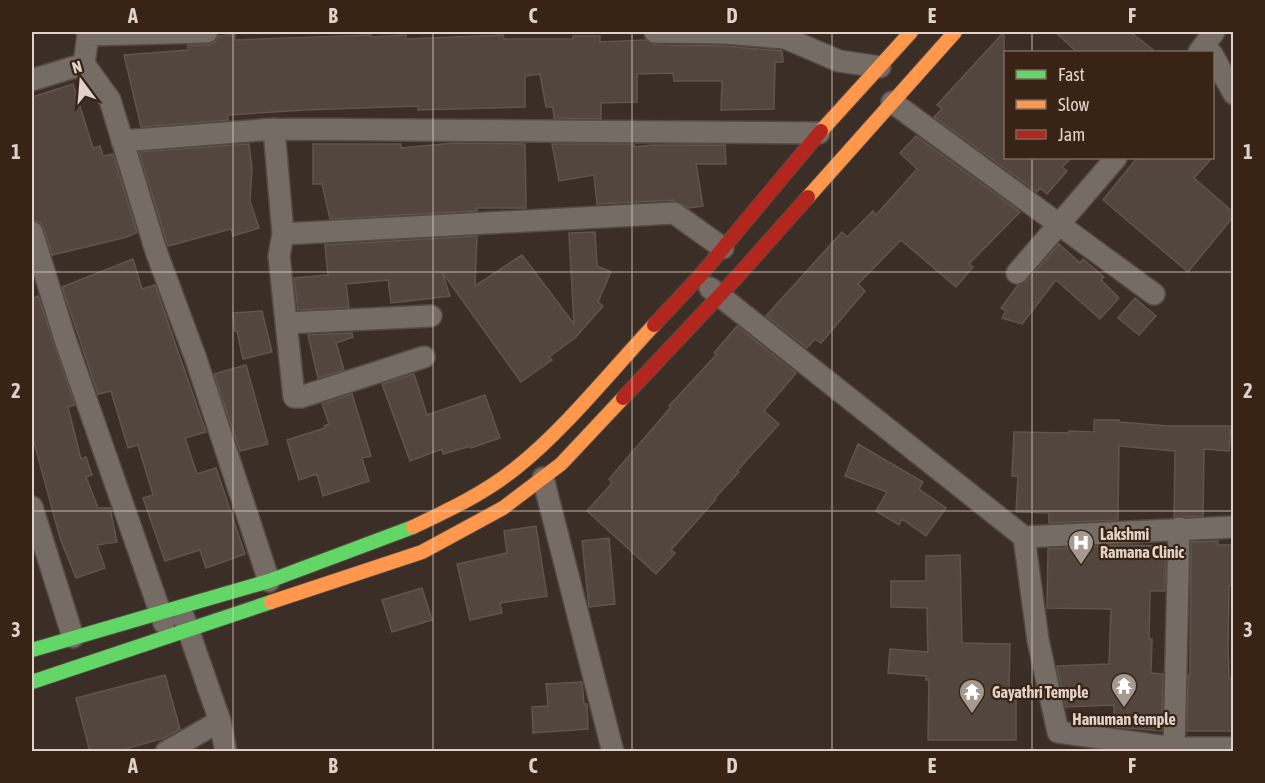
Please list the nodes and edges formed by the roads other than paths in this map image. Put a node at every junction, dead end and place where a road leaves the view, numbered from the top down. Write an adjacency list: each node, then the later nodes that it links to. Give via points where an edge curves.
1 (207, 32): 6 (street)
2 (655, 32): 3 (street)
3 (723, 32): 9 (street, via 785,38 839,61)
4 (911, 32): 9 (main road)
5 (955, 32): 12 (main road)
6 (88, 33): 8 (street)
7 (1214, 57): 11 (street)
8 (84, 64): 10 (street); 15 (street, via 110,100)
9 (880, 67): 14 (main road)
10 (32, 80)
11 (1233, 94)
12 (892, 102): 17 (street); 24 (main road)
13 (274, 129): 14 (street); 15 (street); 19 (street)
14 (819, 133): 20 (main road)
15 (123, 141): 33 (street, via 156,251)
16 (1115, 159): 17 (street)
17 (1060, 223): 21 (street); 23 (street)
18 (32, 232): 34 (street, via 90,413)
19 (283, 234): 20 (street, via 674,213); 26 (street, via 279,256)
20 (723, 248): 22 (main road)
21 (1017, 273)
22 (699, 277): 24 (street); 33 (main road, via 552,435 516,468 441,515)
23 (1154, 294)
24 (719, 296): 28 (main road, via 561,464); 32 (street)
25 (431, 316): 26 (street)
26 (286, 323): 27 (street, via 294,397)
27 (424, 357)
28 (543, 478): 35 (main road, via 488,518 422,552); 44 (street)
29 (32, 507): 36 (street)
30 (1233, 527): 31 (street)
31 (1179, 528): 32 (street); 41 (street)
32 (1024, 537): 41 (street, via 1038,640 1058,732)
33 (269, 581): 34 (main road)
34 (171, 609): 35 (street); 36 (main road)
35 (178, 634): 38 (main road); 39 (street)
36 (74, 637): 37 (main road)
37 (32, 650)
38 (32, 682)
39 (220, 721): 42 (street); 43 (street)
40 (1233, 748): 41 (street)
41 (1174, 750)
42 (166, 752)
43 (226, 752)
44 (613, 752)

